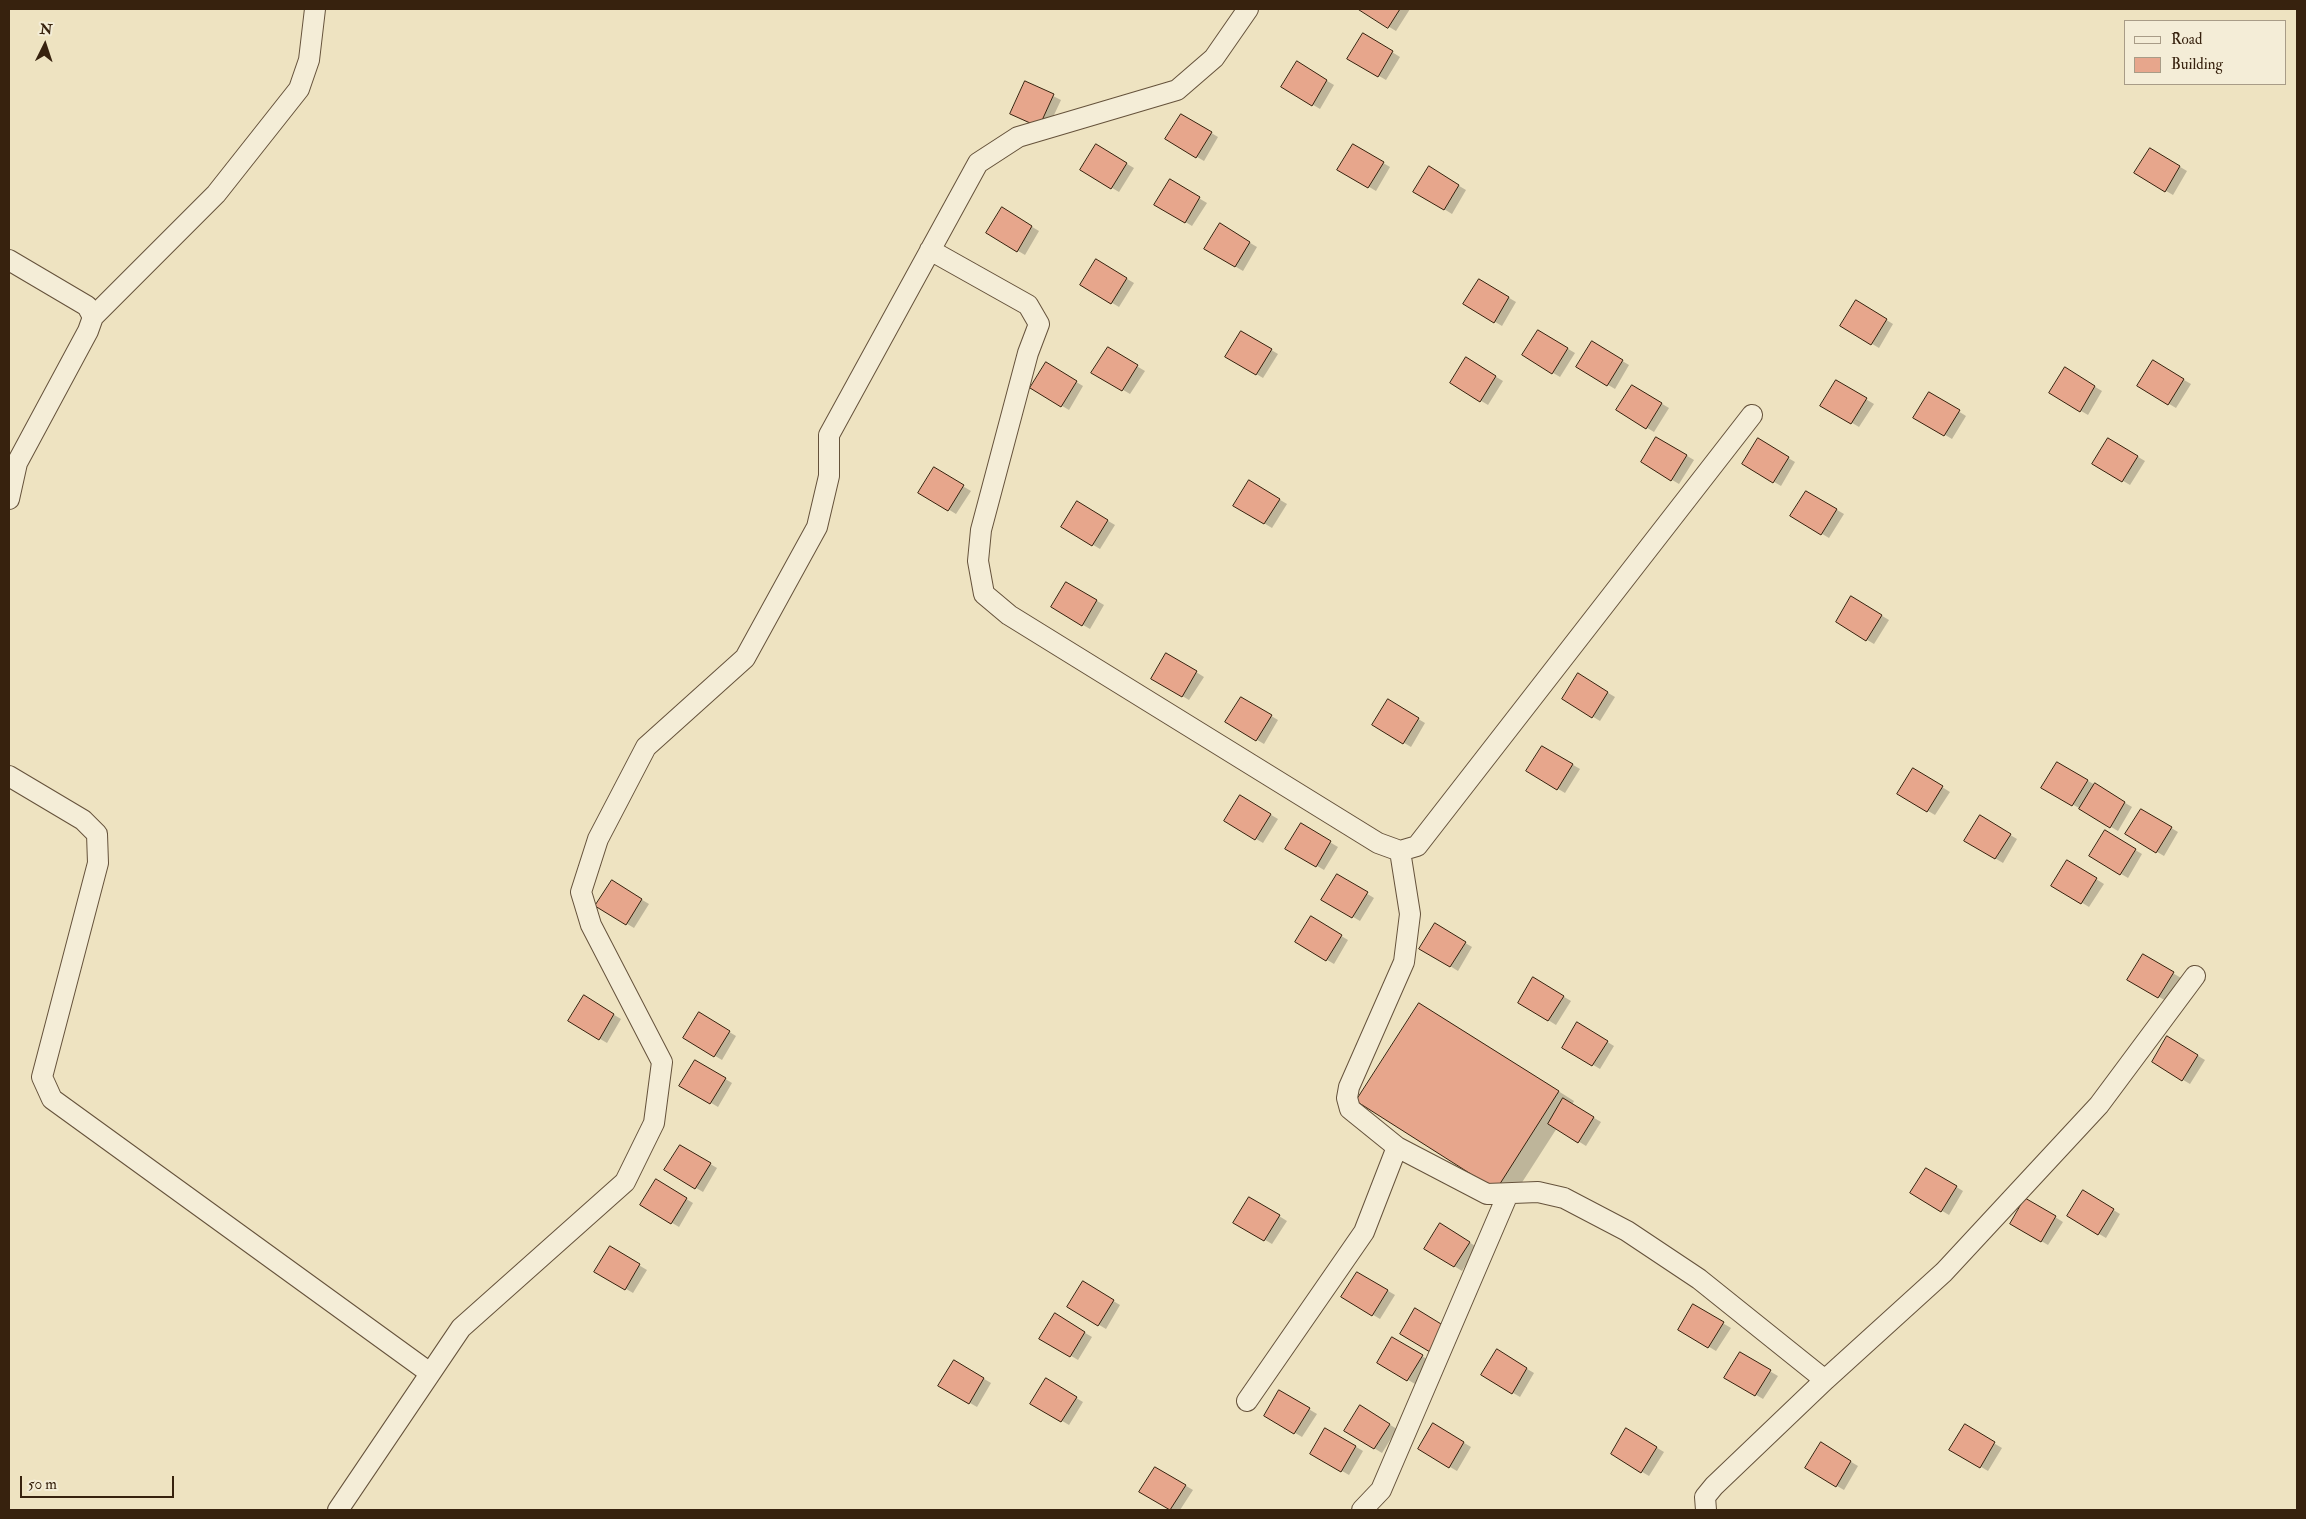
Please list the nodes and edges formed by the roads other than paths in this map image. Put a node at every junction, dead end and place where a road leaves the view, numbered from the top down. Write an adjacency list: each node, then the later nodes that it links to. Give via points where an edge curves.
1 (315, 9): 5 (street, via 309,60 299,89 216,194)
2 (1248, 9): 3 (street, via 1214,58 1177,90 1018,137 978,163)
3 (930, 250): 9 (street, via 1028,305 1039,324 1028,353 981,530 978,561 984,594 1009,616 1378,843); 13 (street, via 830,435 829,476 817,527 746,658 646,747 598,839 581,892 591,926 662,1062 654,1123 625,1182 461,1328)
4 (9, 260): 5 (street, via 87,306)
5 (93, 317): 7 (street, via 17,463)
6 (1752, 415): 9 (street, via 1417,846)
7 (9, 499)
8 (9, 776): 13 (street, via 83,820 97,834 98,863 42,1078 52,1099)
9 (1400, 851): 11 (street, via 1410,914 1404,962 1347,1098 1350,1109)
10 (2194, 976): 14 (street, via 2099,1105 1944,1272)
11 (1396, 1147): 12 (street, via 1487,1194); 15 (street, via 1364,1232)
12 (1508, 1194): 14 (street, via 1538,1192 1564,1198 1627,1231 1699,1279); 17 (street, via 1381,1490)
13 (430, 1373): 16 (street)
14 (1825, 1380): 18 (street, via 1714,1486 1705,1497)
15 (1248, 1401)
16 (338, 1510)
17 (1362, 1510)
18 (1706, 1510)

